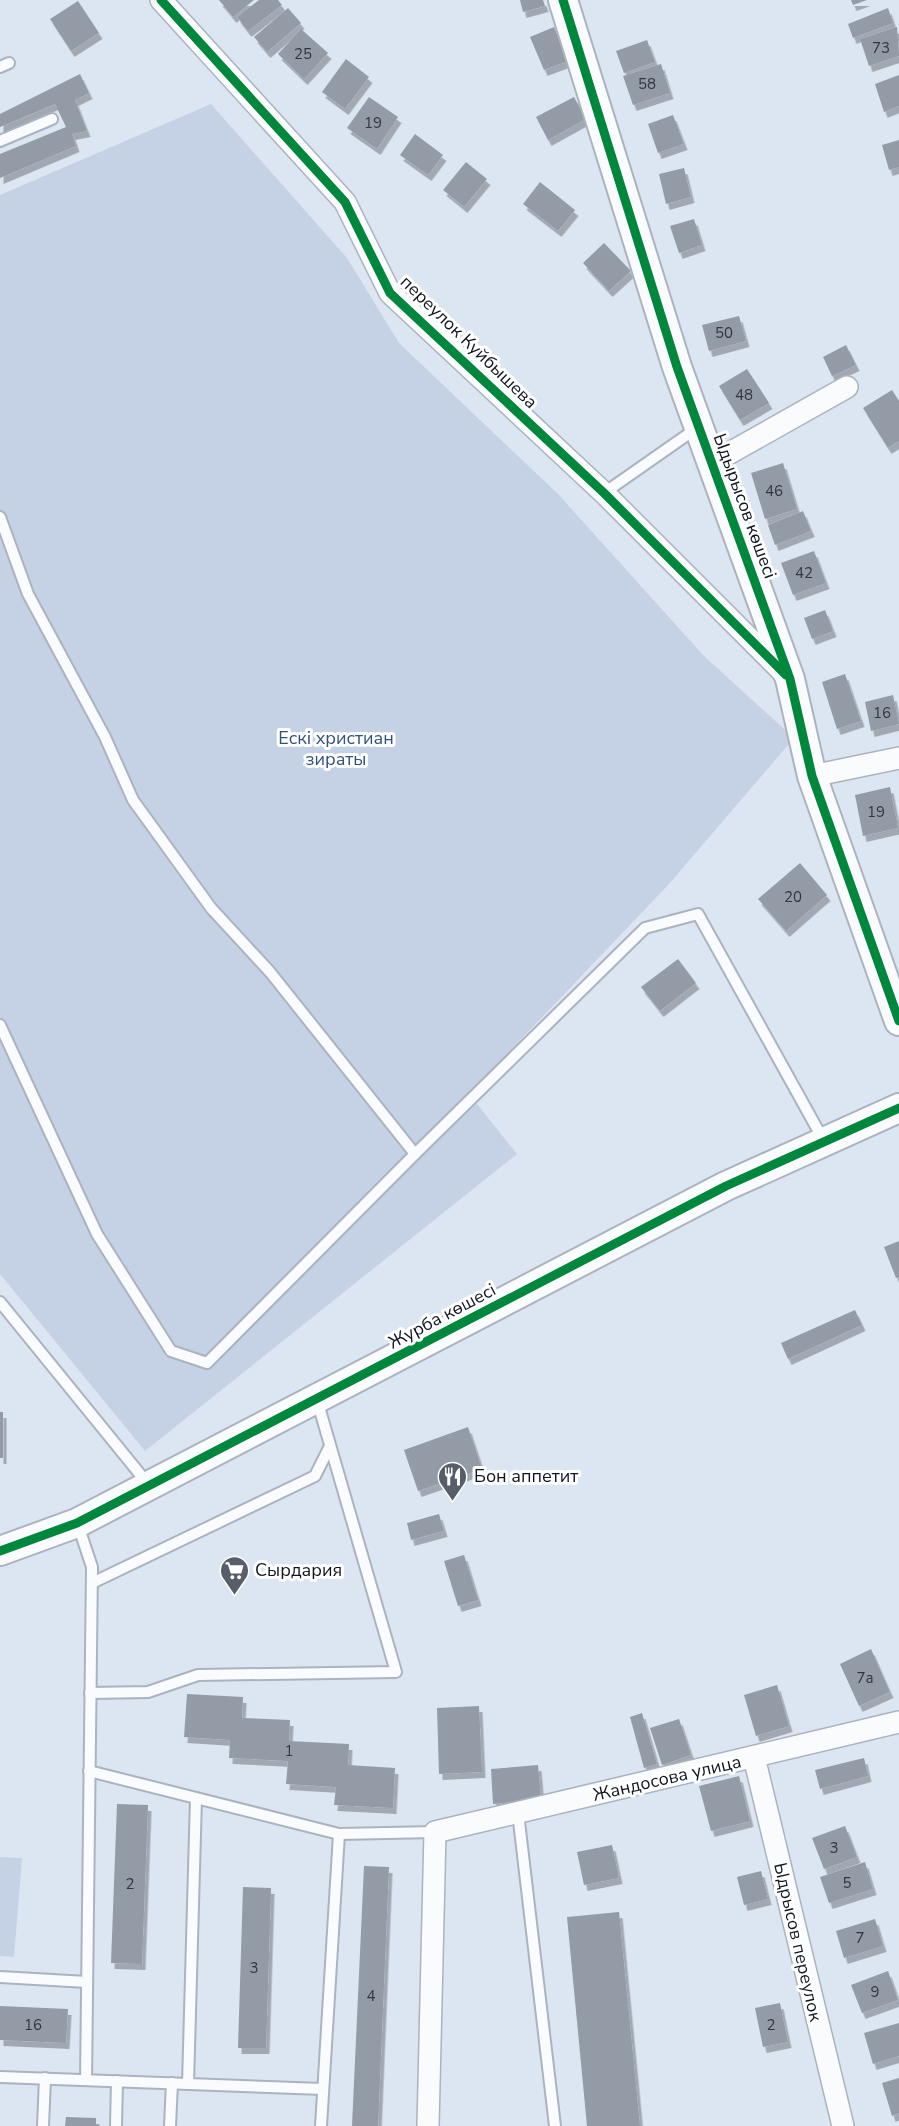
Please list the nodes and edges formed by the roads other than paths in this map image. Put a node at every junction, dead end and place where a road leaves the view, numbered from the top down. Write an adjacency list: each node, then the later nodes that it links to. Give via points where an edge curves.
1 (161, 0): 8 (street, переулок Куйбышева, via 345,202 390,293)
2 (562, 0): 6 (street, Ыдырысов көшесі)
3 (52, 119): 4 (lane)
4 (0, 141)
5 (847, 387): 7 (street)
6 (699, 427): 7 (street, Ыдырысов көшесі); 8 (lane)
7 (712, 463): 10 (street, Ыдырысов көшесі)
8 (604, 493): 10 (street, переулок Куйбышева)
9 (0, 517): 17 (lane, via 28,594 105,737 133,800 211,908 270,972)
10 (790, 679): 12 (street, Ыдырысов көшесі)
11 (899, 758): 12 (street)
12 (812, 776): 13 (street, Ыдырысов көшесі)
13 (899, 1021)
14 (0, 1026): 17 (lane, via 97,1234 171,1351 207,1363)
15 (899, 1108): 16 (street, Журба көшесі)
16 (824, 1142): 17 (lane, via 698,914 645,928); 19 (street, Журба көшесі, via 726,1186)
17 (415, 1154)
18 (0, 1302): 21 (lane)
19 (317, 1400): 20 (lane); 21 (street, Журба көшесі)
20 (330, 1446): 24 (lane, via 315,1476); 25 (lane, via 396,1672 198,1675 148,1692)
21 (150, 1487): 22 (street, Журба көшесі)
22 (77, 1523): 23 (street, Журба көшесі); 24 (lane, via 92,1567)
23 (0, 1551)
24 (92, 1583): 25 (lane)
25 (90, 1693): 28 (lane)
26 (899, 1722): 27 (street, Жандосова улица)
27 (754, 1757): 30 (street, Жандосова улица); 48 (street, Ыдрысов переулок)
28 (89, 1771): 29 (lane); 34 (lane)
29 (196, 1798): 32 (lane); 40 (lane)
30 (518, 1813): 31 (street, Жандосова улица); 47 (lane)
31 (435, 1832): 32 (lane); 46 (street)
32 (339, 1834): 41 (lane)
33 (0, 1977): 34 (lane)
34 (87, 1982): 37 (lane)
35 (0, 2077): 36 (lane)
36 (45, 2078): 37 (lane); 42 (lane)
37 (86, 2080): 38 (lane)
38 (117, 2081): 39 (lane); 43 (lane)
39 (172, 2083): 40 (lane); 44 (lane)
40 (188, 2084): 41 (lane)
41 (323, 2089): 45 (lane)
42 (43, 2126)
43 (116, 2126)
44 (170, 2126)
45 (321, 2126)
46 (428, 2126)
47 (555, 2126)
48 (843, 2126)

